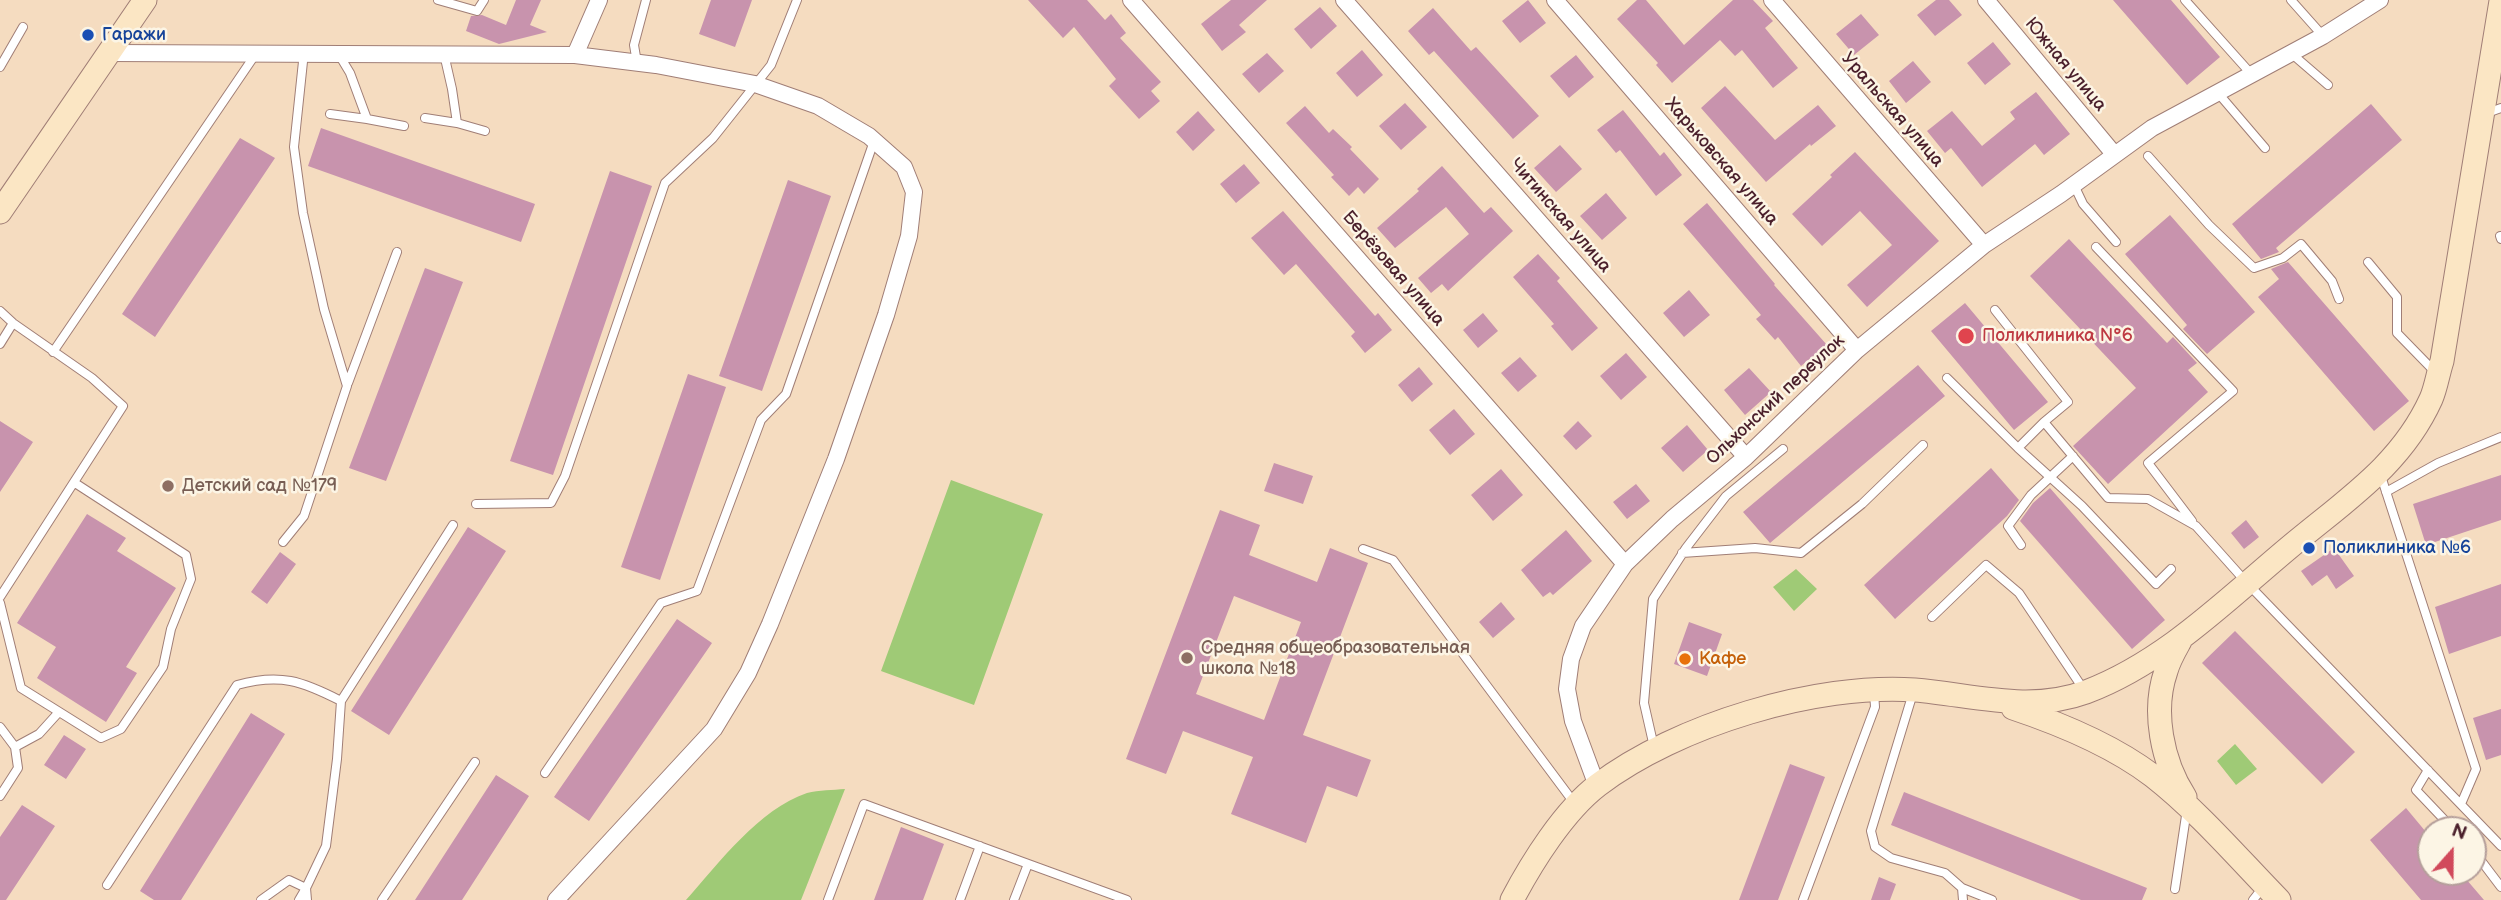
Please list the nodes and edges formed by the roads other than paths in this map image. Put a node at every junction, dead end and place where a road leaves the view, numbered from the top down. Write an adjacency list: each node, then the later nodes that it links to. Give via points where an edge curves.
1 (145, 0): 20 (street)
2 (438, 0): 3 (lane, via 477,10)
3 (484, 0)
4 (599, 0): 24 (street)
5 (646, 0): 25 (lane, via 634,45)
6 (797, 0): 28 (lane, via 771,65)
7 (1131, 0): 76 (street, Берёзовая улица)
8 (1345, 0): 65 (street, Читинская улица)
9 (1555, 0): 54 (street, Харьковская улица)
10 (1772, 0): 45 (street, Уральская улица)
11 (1986, 0): 40 (street, Южная улица)
12 (2185, 0): 27 (lane)
13 (2291, 0): 17 (lane)
14 (2380, 0): 17 (street, Ольхонский переулок)
15 (2501, 1): 31 (street)
16 (23, 27): 26 (lane)
17 (2323, 36): 23 (street, Ольхонский переулок)
18 (257, 52): 19 (street); 20 (street); 55 (lane)
19 (304, 52): 21 (street); 58 (lane, via 294,147 324,309)
20 (108, 53): 43 (street)
21 (338, 53): 22 (street); 33 (lane)
22 (443, 54): 24 (street); 35 (lane)
23 (2292, 54): 27 (street, Ольхонский переулок); 29 (lane)
24 (575, 55): 25 (street)
25 (637, 63): 28 (street)
26 (0, 67)
27 (2253, 76): 30 (street, Ольхонский переулок)
28 (755, 84): 38 (street, via 818,106); 69 (lane, via 713,138 665,183 565,477 551,503)
29 (2328, 85)
30 (2218, 93): 39 (lane); 40 (street, Ольхонский переулок, via 2152,128)
31 (2491, 112): 56 (street)
32 (330, 114): 33 (lane)
33 (367, 118): 36 (lane)
34 (425, 118): 35 (lane)
35 (457, 123): 37 (lane)
36 (404, 126)
37 (485, 131)
38 (874, 141): 94 (lane, via 786,394 761,420 697,590 661,603); 115 (street, via 904,167 914,192 909,236 835,459 770,624 748,673 714,729)
39 (2265, 148)
40 (2115, 154): 42 (street, Ольхонский переулок)
41 (2148, 156): 49 (lane, via 2254,268 2283,258 2301,244 2332,281)
42 (2074, 185): 44 (lane, via 2082,204); 45 (street, Ольхонский переулок)
43 (0, 212)
44 (2116, 242)
45 (1984, 245): 54 (street, Ольхонский переулок)
46 (2096, 247): 71 (lane, via 2233,391 2148,463)
47 (397, 252): 58 (lane)
48 (2368, 262): 56 (lane, via 2397,298 2397,333)
49 (2339, 299)
50 (1995, 310): 59 (lane, via 2068,401)
51 (0, 311): 52 (lane)
52 (13, 323): 53 (lane); 55 (lane)
53 (0, 344)
54 (1857, 350): 65 (street, Ольхонский переулок)
55 (53, 352): 68 (lane, via 123,406)
56 (2438, 375): 67 (street, via 2432,397)
57 (1947, 378): 62 (lane)
58 (347, 386): 72 (lane, via 304,516)
59 (2044, 422): 62 (lane); 64 (lane)
60 (2501, 437): 67 (lane)
61 (1923, 445): 75 (lane, via 1801,553 1755,548)
62 (2018, 448): 66 (lane)
63 (1783, 449): 75 (lane, via 1726,496)
64 (2073, 456): 66 (lane); 71 (lane, via 2108,498 2148,499)
65 (1746, 457): 76 (street, Ольхонский переулок)
66 (2049, 476): 73 (lane, via 2008,526); 77 (lane, via 2157,584)
67 (2383, 482): 78 (street); 97 (lane, via 2476,769)
68 (75, 483): 79 (lane); 88 (lane, via 186,555 191,579 171,629 163,667 121,729 101,738)
69 (476, 504)
70 (453, 525): 86 (lane)
71 (2196, 526): 78 (lane)
72 (283, 542)
73 (2021, 545)
74 (1363, 549): 98 (lane, via 1393,560)
75 (1682, 553): 91 (lane, via 1653,599 1644,703)
76 (1625, 564): 95 (street, Ольхонский переулок, via 1583,626 1567,689 1573,721)
77 (2171, 569)
78 (2246, 582): 82 (street); 93 (lane)
79 (0, 597)
80 (0, 603): 88 (lane, via 21,688)
81 (1932, 617): 85 (lane, via 1986,565 2019,593)
82 (2180, 640): 85 (street); 99 (street, via 2165,671 2162,738 2172,778)
83 (1914, 690): 84 (street); 87 (street); 108 (lane, via 1871,831 1875,846 1891,858 1945,873)
84 (1874, 691): 91 (street, via 1791,701 1711,725); 121 (lane, via 1875,707)
85 (2086, 692): 87 (street, via 2041,702)
86 (341, 701): 105 (lane, via 308,684 263,678 237,685); 107 (lane, via 326,846)
87 (1993, 701): 99 (street, via 2099,744 2151,775)
88 (58, 713): 90 (lane, via 39,734)
89 (0, 727): 90 (lane)
90 (16, 747): 96 (lane, via 18,768)
91 (1655, 750): 95 (street)
92 (475, 762): 114 (lane)
93 (2428, 769): 97 (lane); 100 (lane, via 2416,790)
94 (545, 773)
95 (1597, 786): 98 (street)
96 (0, 796)
97 (2461, 804): 102 (lane)
98 (1577, 807): 120 (street, via 1558,827)
99 (2190, 807): 109 (lane); 110 (street)
100 (2441, 816)
101 (980, 846): 103 (lane); 116 (lane, via 864,804); 117 (lane)
102 (2501, 846)
103 (1028, 864): 118 (lane); 119 (lane)
104 (2487, 868): 106 (lane)
105 (107, 885)
106 (2501, 887)
107 (306, 888): 111 (lane, via 289,880); 112 (lane); 113 (lane)
108 (1962, 888): 122 (lane); 123 (lane)
109 (2175, 889)
110 (2266, 895)
111 (261, 900)
112 (299, 900)
113 (307, 900)
114 (382, 900)
115 (556, 900)
116 (828, 900)
117 (960, 900)
118 (1014, 900)
119 (1127, 900)
120 (1512, 900)
121 (1803, 900)
122 (1963, 900)
123 (1992, 900)

